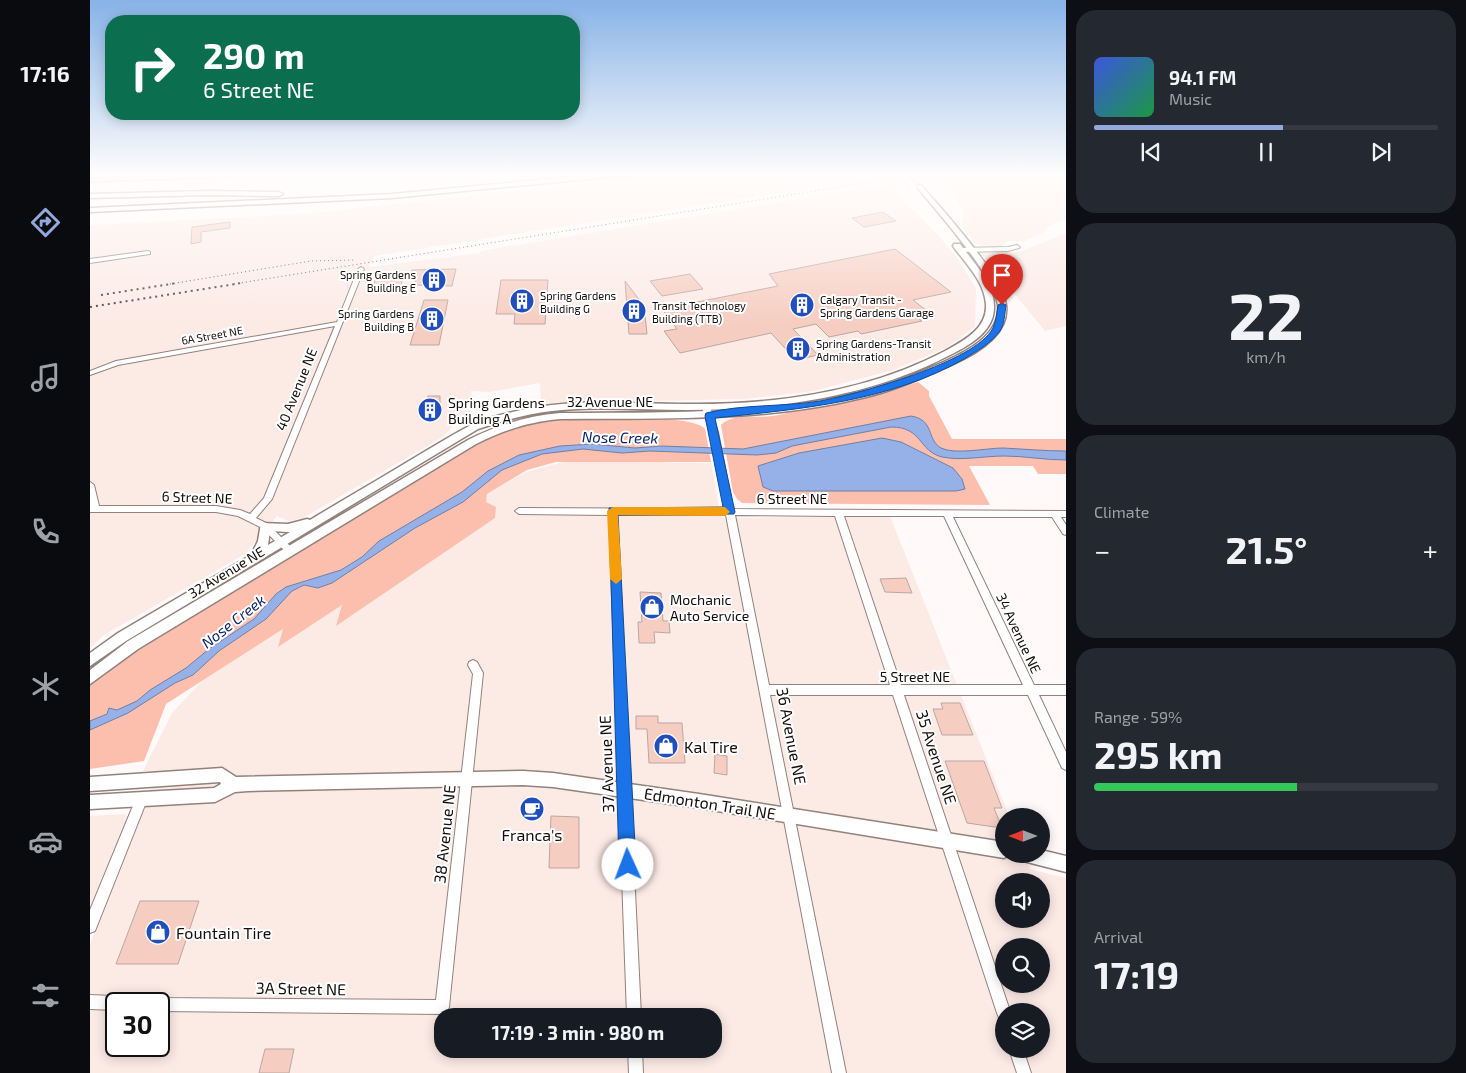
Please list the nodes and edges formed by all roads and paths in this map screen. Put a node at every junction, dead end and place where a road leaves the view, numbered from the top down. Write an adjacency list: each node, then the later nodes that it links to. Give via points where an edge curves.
1 (945, 224): 3 (main road, 32 Avenue NE)
2 (1017, 247): 3 (street)
3 (965, 250): 9 (main road, 32 Avenue NE, via 990,303 986,325 971,340 905,372 850,388)
4 (148, 253): 5 (street)
5 (90, 260)
6 (360, 269): 7 (street, 40 Avenue NE)
7 (339, 323): 8 (street, 6A Street NE, via 116,363); 19 (street, 40 Avenue NE, via 268,499)
8 (90, 373)
9 (708, 411): 14 (street, 36 Avenue NE); 20 (main road, 32 Avenue NE, via 554,408 495,420 458,436); 23 (main road, 32 Avenue NE, via 560,416 537,418 501,428)
10 (90, 484): 11 (street)
11 (93, 509): 19 (street, 6 Street NE, via 216,509)
12 (518, 511): 13 (street, 6 Street NE)
13 (613, 511): 14 (street, 6 Street NE); 36 (street, 37 Avenue NE)
14 (730, 512): 15 (street, 6 Street NE); 29 (street, 36 Avenue NE)
15 (838, 512): 16 (street, 6 Street NE); 28 (street, 35 Avenue NE)
16 (947, 513): 17 (street, 6 Street NE); 30 (street, 34 Avenue NE)
17 (1054, 513): 18 (street, 6 Street NE); 22 (street)
18 (1066, 514)
19 (252, 517): 21 (street, 6 Street NE)
20 (323, 517): 21 (main road, via 288,528); 23 (main road, 32 Avenue NE)
21 (265, 526): 23 (street, 6 Street NE); 24 (main road, via 264,542)
22 (1066, 532)
23 (286, 547): 24 (main road, 32 Avenue NE); 27 (main road, 32 Avenue NE, via 134,645)
24 (255, 558): 25 (main road, 32 Avenue NE, via 122,637)
25 (90, 660)
26 (473, 666): 33 (street, 38 Avenue NE, via 478,673)
27 (90, 678)
28 (896, 689): 29 (street, 5 Street NE); 30 (street, 5 Street NE); 40 (street, 35 Avenue NE)
29 (765, 690): 39 (street, 36 Avenue NE)
30 (1030, 690): 31 (street, 5 Street NE); 32 (street, 34 Avenue NE)
31 (1066, 690)
32 (1066, 764)
33 (467, 778): 35 (main road, Edmonton Trail NE); 36 (main road, Edmonton Trail NE, via 553,780); 49 (street, 38 Avenue NE)
34 (90, 784): 35 (main road, Edmonton Trail NE, via 222,775)
35 (234, 785): 37 (main road, Edmonton Trail NE, via 215,795)
36 (624, 790): 39 (main road, Edmonton Trail NE); 50 (street, 37 Avenue NE)
37 (142, 800): 38 (main road, Edmonton Trail NE); 44 (street)
38 (90, 802)
39 (790, 816): 40 (main road, Edmonton Trail NE); 54 (street, 36 Avenue NE)
40 (946, 840): 41 (main road, Edmonton Trail NE); 47 (street, 35 Avenue NE)
41 (995, 848)
42 (1050, 860): 43 (main road)
43 (1066, 864)
44 (90, 926)
45 (90, 1002): 46 (street, 3A Street NE)
46 (105, 1002)
47 (1001, 1003)
48 (170, 1004): 49 (street, 3A Street NE)
49 (442, 1007)
50 (634, 1008)
51 (635, 1058): 53 (street)
52 (1019, 1058): 55 (street)
53 (636, 1073)
54 (839, 1073)
55 (1024, 1073)

